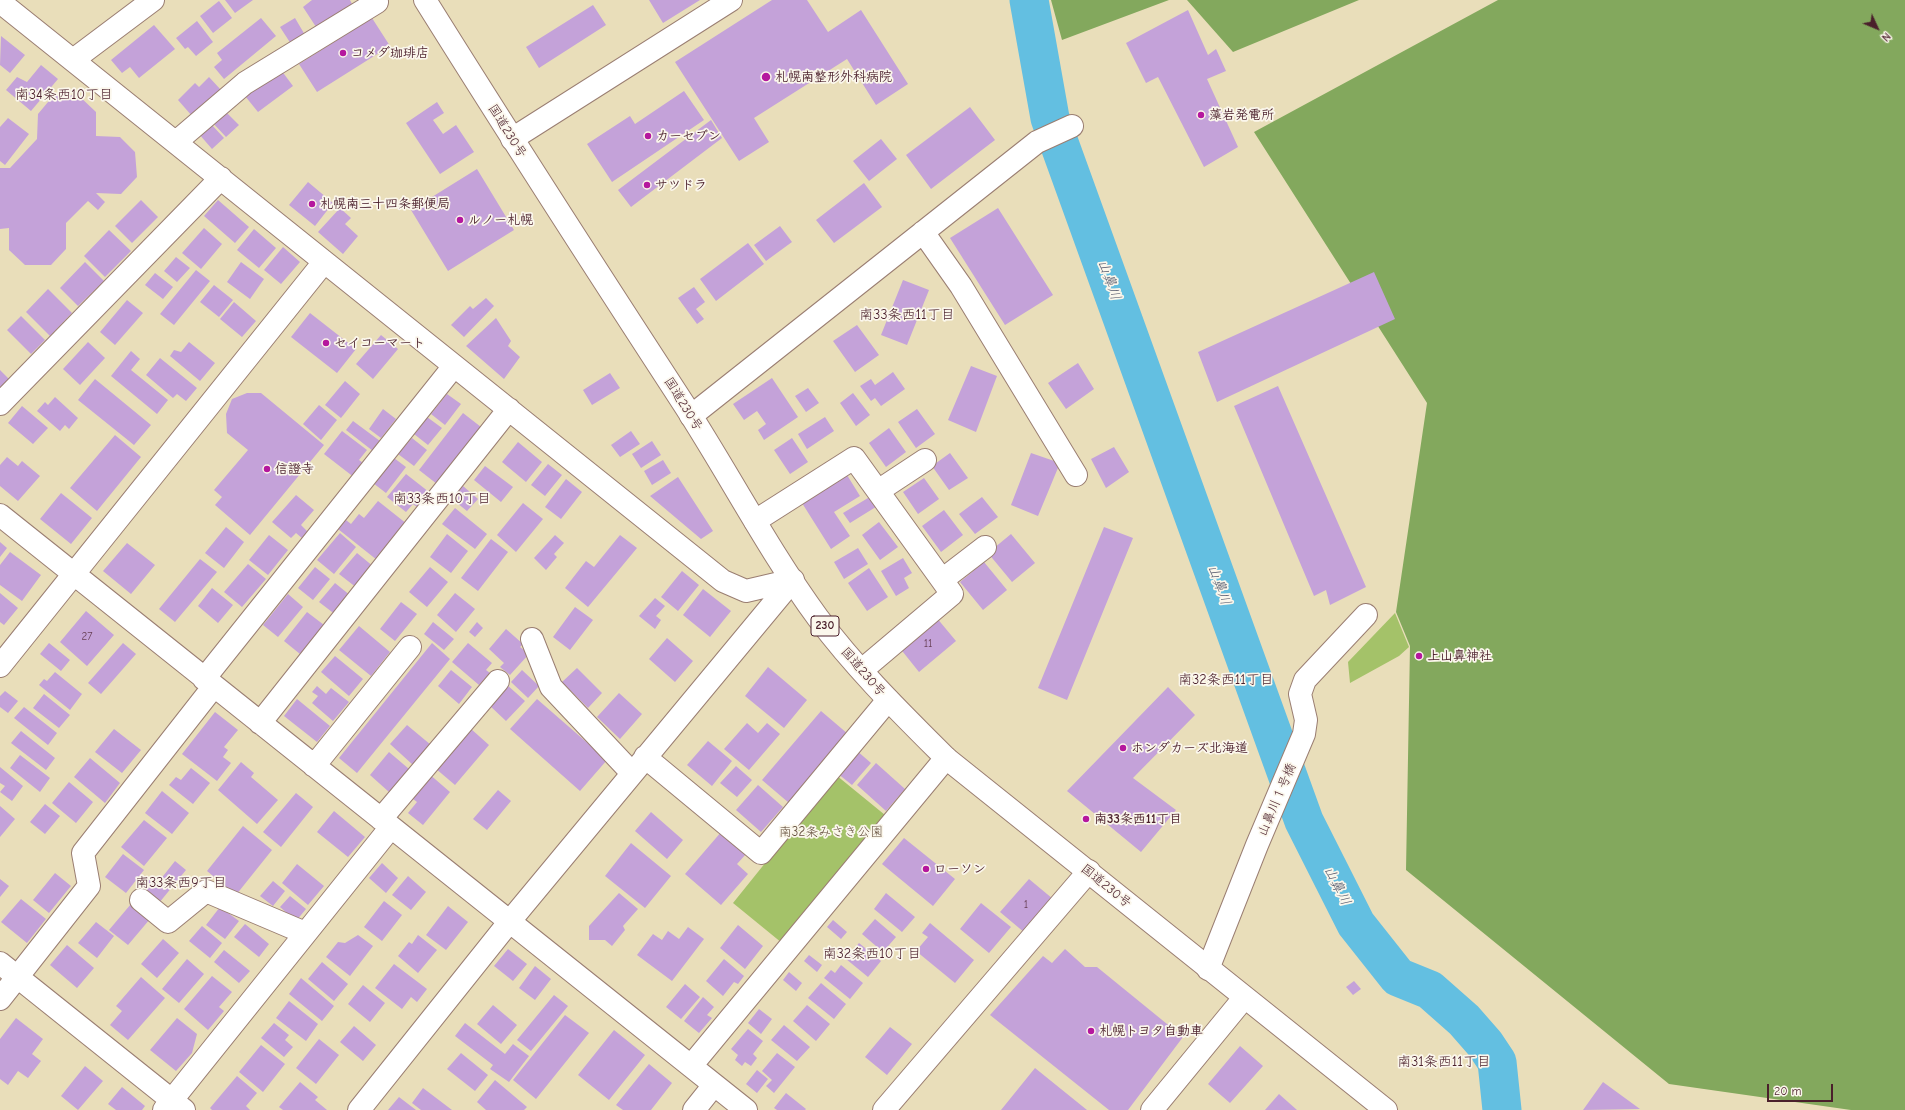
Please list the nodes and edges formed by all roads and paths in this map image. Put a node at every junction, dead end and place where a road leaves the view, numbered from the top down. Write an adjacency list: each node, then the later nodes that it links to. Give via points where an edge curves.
1 (154, 0): 6 (main road)
2 (425, 0): 8 (main road, 国道230号 / 230)
3 (731, 0): 8 (main road)
4 (376, 2): 9 (main road, via 245,83)
5 (3, 10): 6 (main road)
6 (73, 60): 9 (main road)
7 (1072, 126): 11 (main road, via 1037,142)
8 (512, 139): 16 (main road, 国道230号 / 230)
9 (176, 142): 10 (main road)
10 (221, 178): 12 (main road); 14 (main road)
11 (923, 232): 16 (main road); 18 (main road, via 961,286)
12 (324, 262): 13 (main road); 23 (main road)
13 (454, 366): 15 (main road); 32 (main road)
14 (0, 404)
15 (509, 409): 24 (main road, via 723,581 746,591); 34 (main road)
16 (691, 416): 21 (main road, 国道230号 / 230)
17 (925, 460): 19 (main road)
18 (1076, 475)
19 (878, 491): 21 (main road, via 854,458); 25 (main road)
20 (0, 515): 23 (main road)
21 (755, 521): 24 (main road, 国道230号 / 230)
22 (986, 546): 25 (main road)
23 (74, 574): 29 (main road); 32 (main road)
24 (793, 580): 30 (main road, 国道230号 / 230, via 836,641); 36 (main road)
25 (942, 580): 30 (main road, via 952,594)
26 (1366, 614): 44 (main road, 山鼻川１号橋, via 1305,680 1300,694 1306,720 1304,734)
27 (532, 639): 36 (main road, via 551,687)
28 (410, 647): 37 (main road)
29 (0, 666)
30 (862, 670): 33 (main road, 国道230号 / 230)
31 (498, 681): 38 (main road)
32 (209, 683): 34 (main road); 45 (main road, via 83,853 89,886)
33 (888, 700): 35 (main road, 国道230号 / 230); 36 (main road, via 761,853)
34 (260, 723): 37 (main road)
35 (946, 758): 39 (main road, 国道230号 / 230); 48 (main road)
36 (638, 765): 41 (main road)
37 (314, 766): 38 (main road)
38 (386, 823): 41 (main road); 42 (main road)
39 (1088, 871): 44 (main road, 国道230号 / 230); 54 (main road)
40 (141, 900): 42 (main road, via 168,922 206,891)
41 (510, 921): 48 (main road); 51 (main road)
42 (304, 933): 50 (main road)
43 (0, 963): 45 (main road)
44 (1208, 969): 46 (main road, 国道230号 / 230)
45 (18, 977): 47 (main road); 50 (main road)
46 (1244, 998): 55 (main road); 56 (main road, 国道230号 / 230)
47 (0, 999)
48 (691, 1066): 49 (main road)
49 (714, 1085): 52 (main road); 53 (main road)
50 (173, 1107)
51 (359, 1110)
52 (694, 1110)
53 (746, 1110)
54 (884, 1110)
55 (1152, 1110)
56 (1386, 1110)

